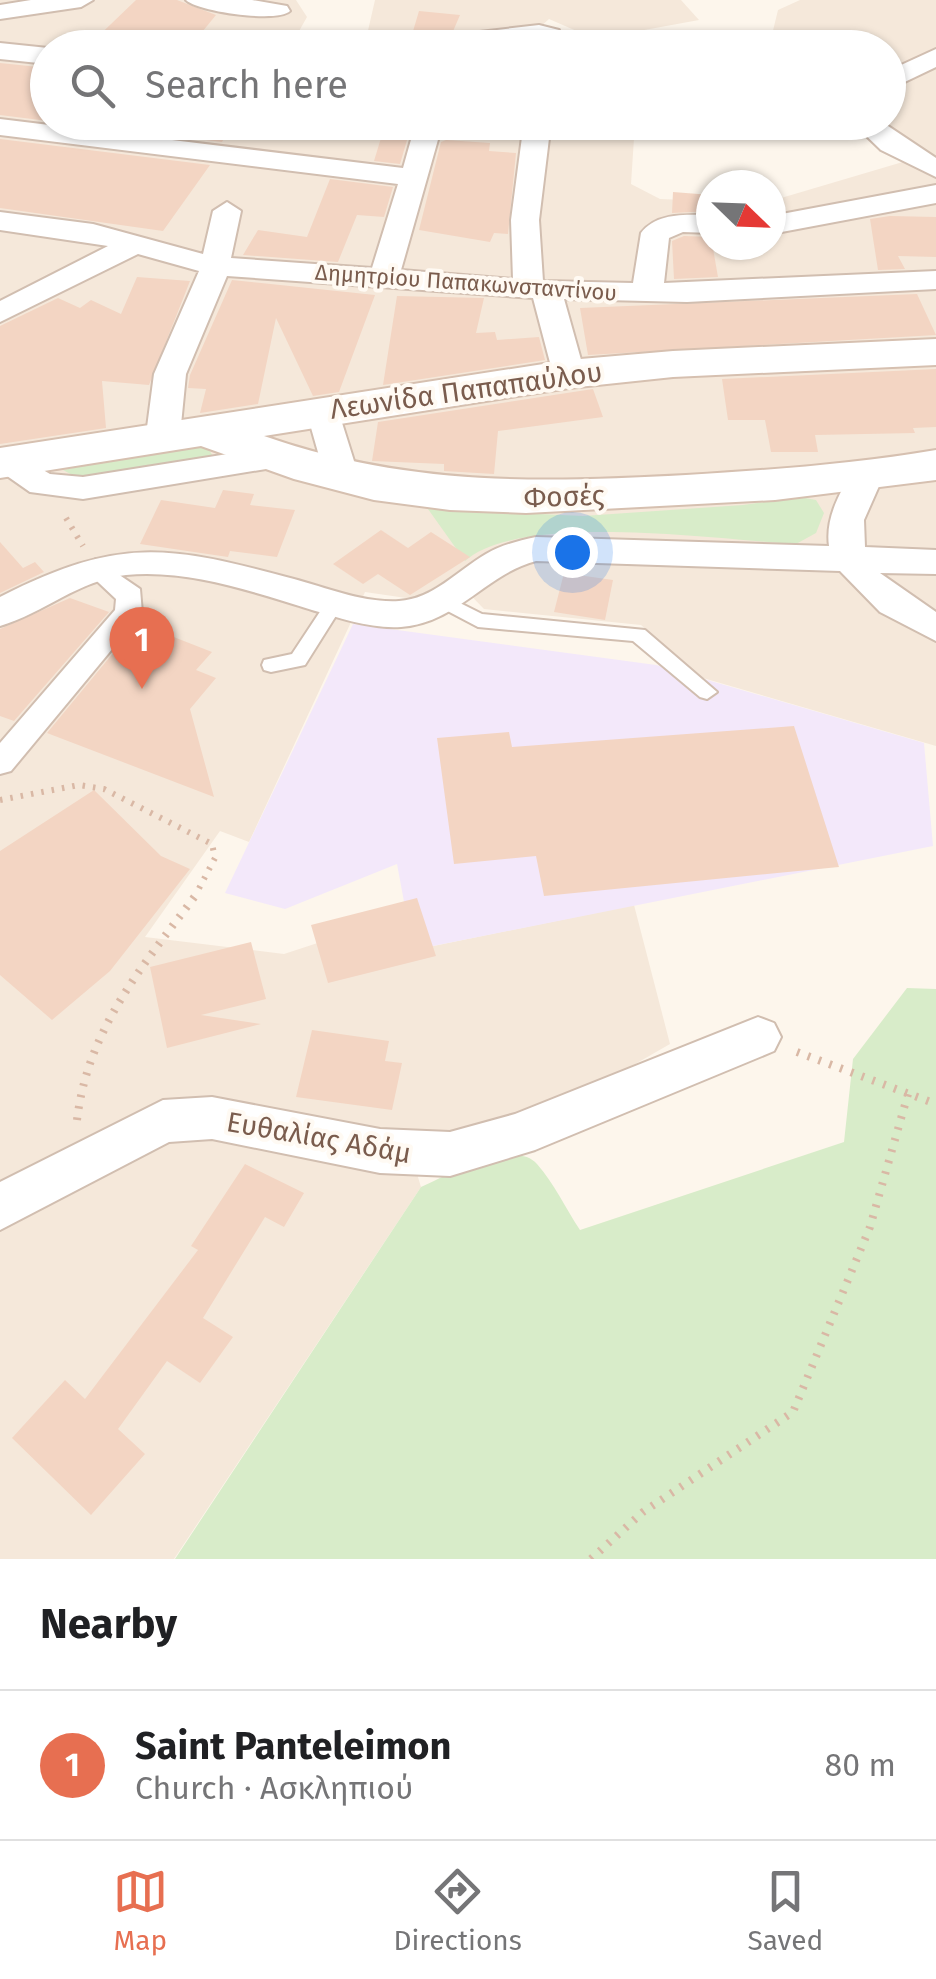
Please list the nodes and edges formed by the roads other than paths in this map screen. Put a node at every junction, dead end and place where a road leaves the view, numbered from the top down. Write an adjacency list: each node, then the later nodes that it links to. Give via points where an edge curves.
1 (81, 0): 4 (street)
2 (198, 0): 3 (street)
3 (278, 11)
4 (0, 12)
5 (0, 51): 6 (street)
6 (30, 54)
7 (936, 57): 8 (street)
8 (906, 73)
9 (0, 128): 10 (street)
10 (30, 132)
11 (100, 140): 16 (street)
12 (425, 140): 16 (street)
13 (536, 140): 28 (street, via 525,220)
14 (886, 140): 15 (street)
15 (936, 169)
16 (415, 178): 26 (street)
17 (936, 194): 20 (street)
18 (227, 211): 24 (street)
19 (0, 221): 22 (street, Δημητρίου Παπακωνσταντίνου)
20 (786, 222)
21 (696, 224): 29 (street, via 656,233)
22 (135, 244): 24 (street, Δημητρίου Παπακωνσταντίνου); 25 (street)
23 (0, 248): 25 (street, via 57,257)
24 (215, 266): 26 (street, Δημητρίου Παπακωνσταντίνου); 34 (street, via 170,374)
25 (84, 269): 30 (street)
26 (384, 278): 28 (street, Δημητρίου Παπακωνσταντίνου)
27 (936, 280): 29 (street, Δημητρίου Παπακωνσταντίνου)
28 (537, 290): 29 (street, Δημητρίου Παπακωνσταντίνου); 32 (street)
29 (648, 294)
30 (0, 313)
31 (936, 352): 32 (main road, Λεωνίδα Παπαπαύλου)
32 (569, 374): 33 (main road, Λεωνίδα Παπαπαύλου)
33 (322, 410): 34 (main road, Λεωνίδα Παπαπαύλου); 38 (street)
34 (181, 432): 35 (main road, Φοσές); 36 (main road, Λεωνίδα Παπαπαύλου)
35 (278, 457): 36 (street, via 71,488 42,484); 38 (main road, Φοσές)
36 (4, 462)
37 (936, 465): 39 (main road, Φοσές)
38 (342, 477): 39 (main road, Φοσές, via 515,498)
39 (866, 477): 40 (street, via 846,525)
40 (851, 560): 41 (street); 43 (street, via 536,549 503,560); 46 (street, via 898,605)
41 (936, 562)
42 (96, 568): 44 (street, via 134,562 191,567); 45 (street); 49 (street, via 130,596 128,613)
43 (446, 602): 44 (street, via 399,614); 48 (lane, via 478,620 638,635)
44 (335, 603): 47 (lane, via 298,660)
45 (0, 613)
46 (936, 628)
47 (271, 666)
48 (707, 692)
49 (0, 764)
50 (758, 1037): 51 (street, Ευθαλίας Αδάμ, via 518,1135 450,1154 394,1153 196,1117 146,1128)
51 (0, 1208)

